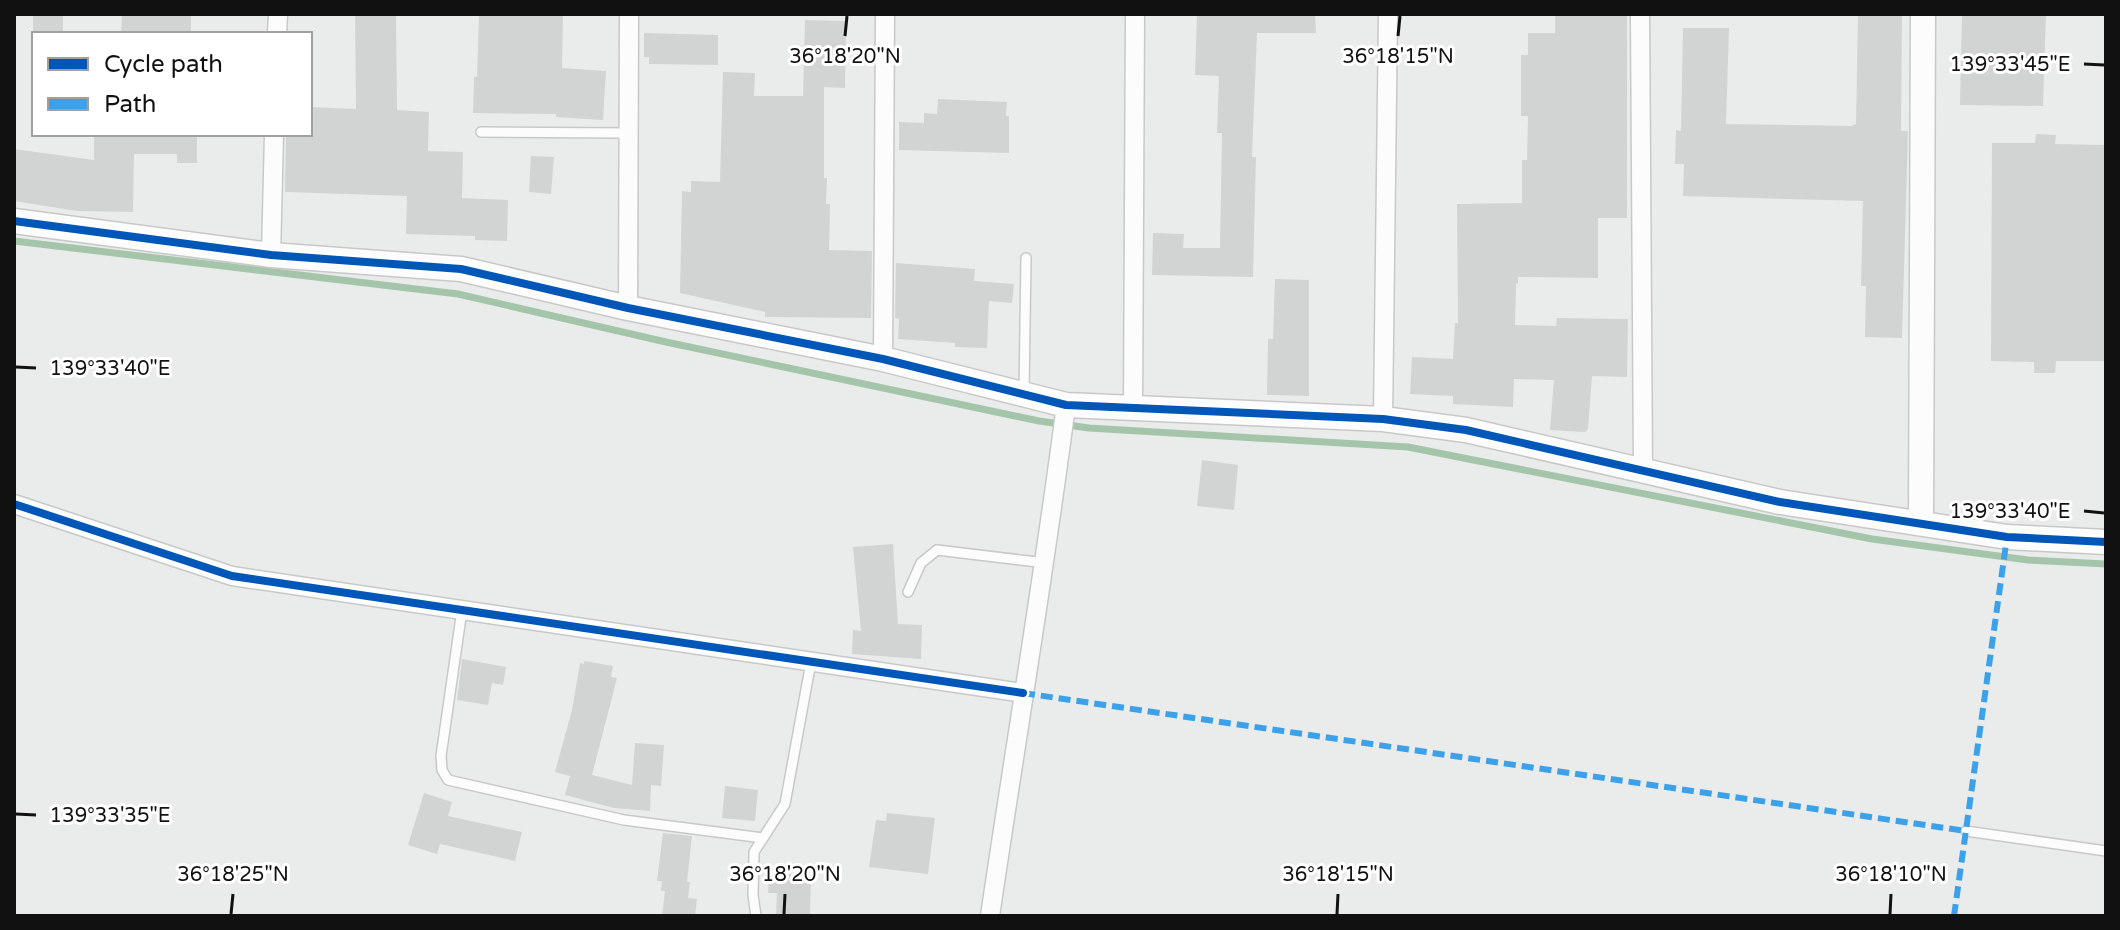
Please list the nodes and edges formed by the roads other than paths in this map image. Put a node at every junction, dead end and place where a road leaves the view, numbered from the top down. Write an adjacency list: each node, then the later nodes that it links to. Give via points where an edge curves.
1 (629, 14): 8 (street)
2 (885, 14): 14 (street)
3 (1135, 14): 17 (street)
4 (1388, 14): 18 (street)
5 (1640, 14): 19 (street)
6 (1923, 14): 21 (street)
7 (481, 132): 8 (lane)
8 (627, 133): 13 (street)
9 (274, 136): 11 (street)
10 (14, 221): 11 (street)
11 (271, 255): 13 (street, via 461,269)
12 (1026, 258): 15 (lane)
13 (628, 308): 14 (street)
14 (883, 359): 15 (street)
15 (1024, 394): 16 (street)
16 (1066, 405): 17 (street); 23 (street)
17 (1133, 409): 18 (street)
18 (1383, 419): 19 (street, via 1466,430)
19 (1643, 470): 21 (street, via 1780,502)
20 (14, 504): 25 (street, via 232,576)
21 (1921, 522): 22 (street, via 2007,537)
22 (2106, 542)
23 (1046, 563): 24 (lane, via 937,550 921,563); 27 (street)
24 (908, 592)
25 (462, 610): 26 (street); 29 (lane, via 441,756 448,780 624,820)
26 (811, 662): 27 (street); 29 (lane, via 785,804)
27 (1023, 693): 32 (street)
28 (1966, 831): 30 (lane)
29 (763, 838): 31 (lane, via 754,852)
30 (2106, 851)
31 (756, 916)
32 (990, 916)

